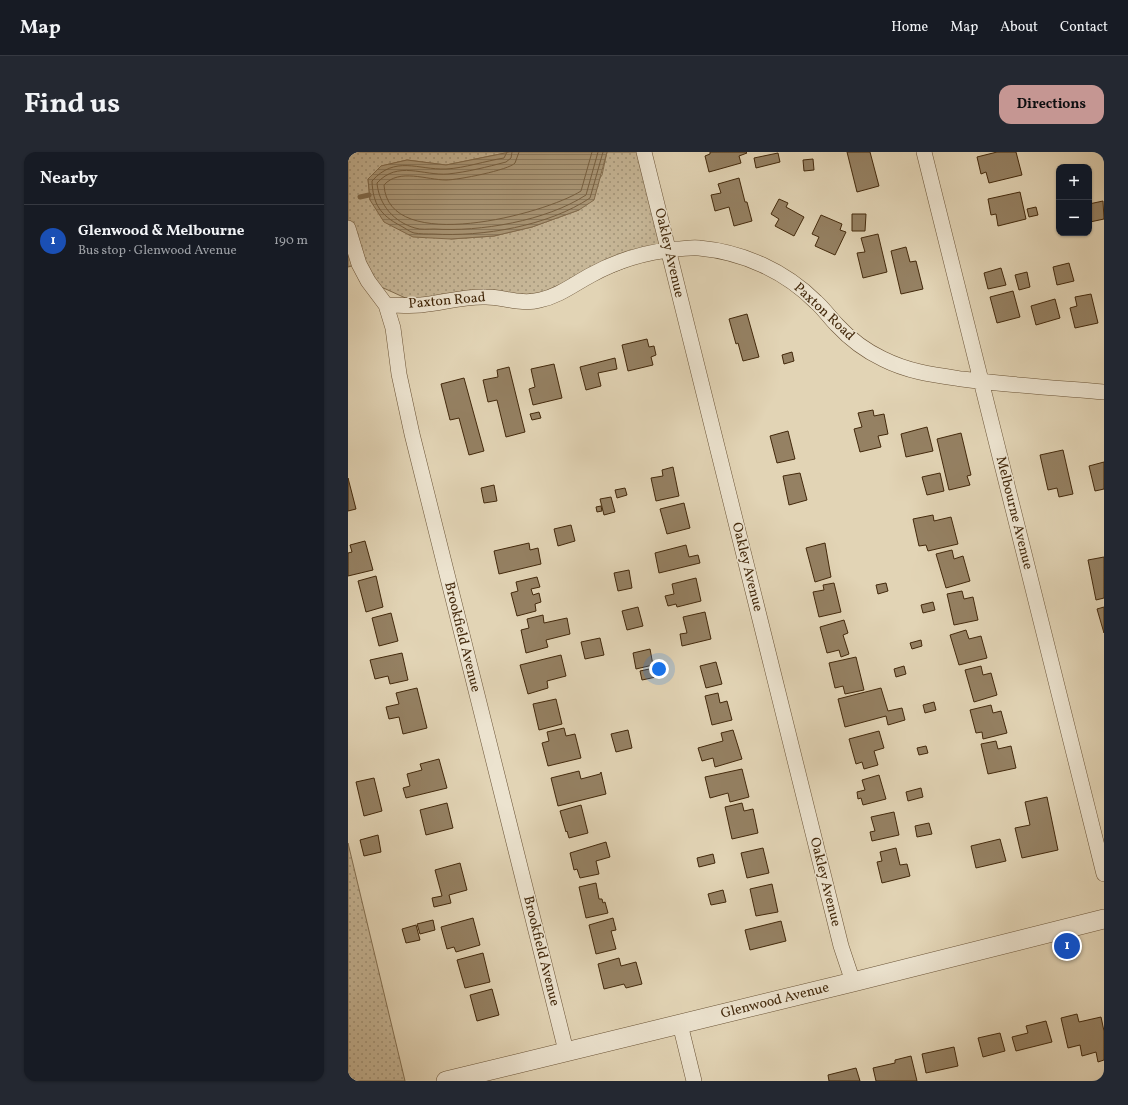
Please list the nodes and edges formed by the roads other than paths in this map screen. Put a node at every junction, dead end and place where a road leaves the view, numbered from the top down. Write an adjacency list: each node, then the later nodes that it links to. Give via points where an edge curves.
1 (644, 152): 4 (street, Oakley Avenue)
2 (924, 152): 6 (street, Melbourne Avenue)
3 (348, 228): 5 (street, Brookfield Avenue, via 359,264)
4 (669, 250): 5 (street, Paxton Road, via 647,252 620,261 554,296 537,301 520,302 487,296 463,297 421,305); 6 (street, Paxton Road, via 697,247 754,261 776,271 798,286 850,337 883,359 902,368 934,376); 10 (street, Oakley Avenue)
5 (386, 305): 12 (street, Brookfield Avenue, via 393,328 399,374 412,434)
6 (981, 382): 7 (street, Paxton Road); 8 (street, Melbourne Avenue)
7 (1104, 392)
8 (1104, 874)
9 (1104, 919): 10 (street, Glenwood Avenue)
10 (853, 982): 11 (street, Glenwood Avenue)
11 (680, 1024): 12 (street, Glenwood Avenue); 14 (street)
12 (566, 1051): 13 (street, Glenwood Avenue)
13 (446, 1081)
14 (694, 1081)

